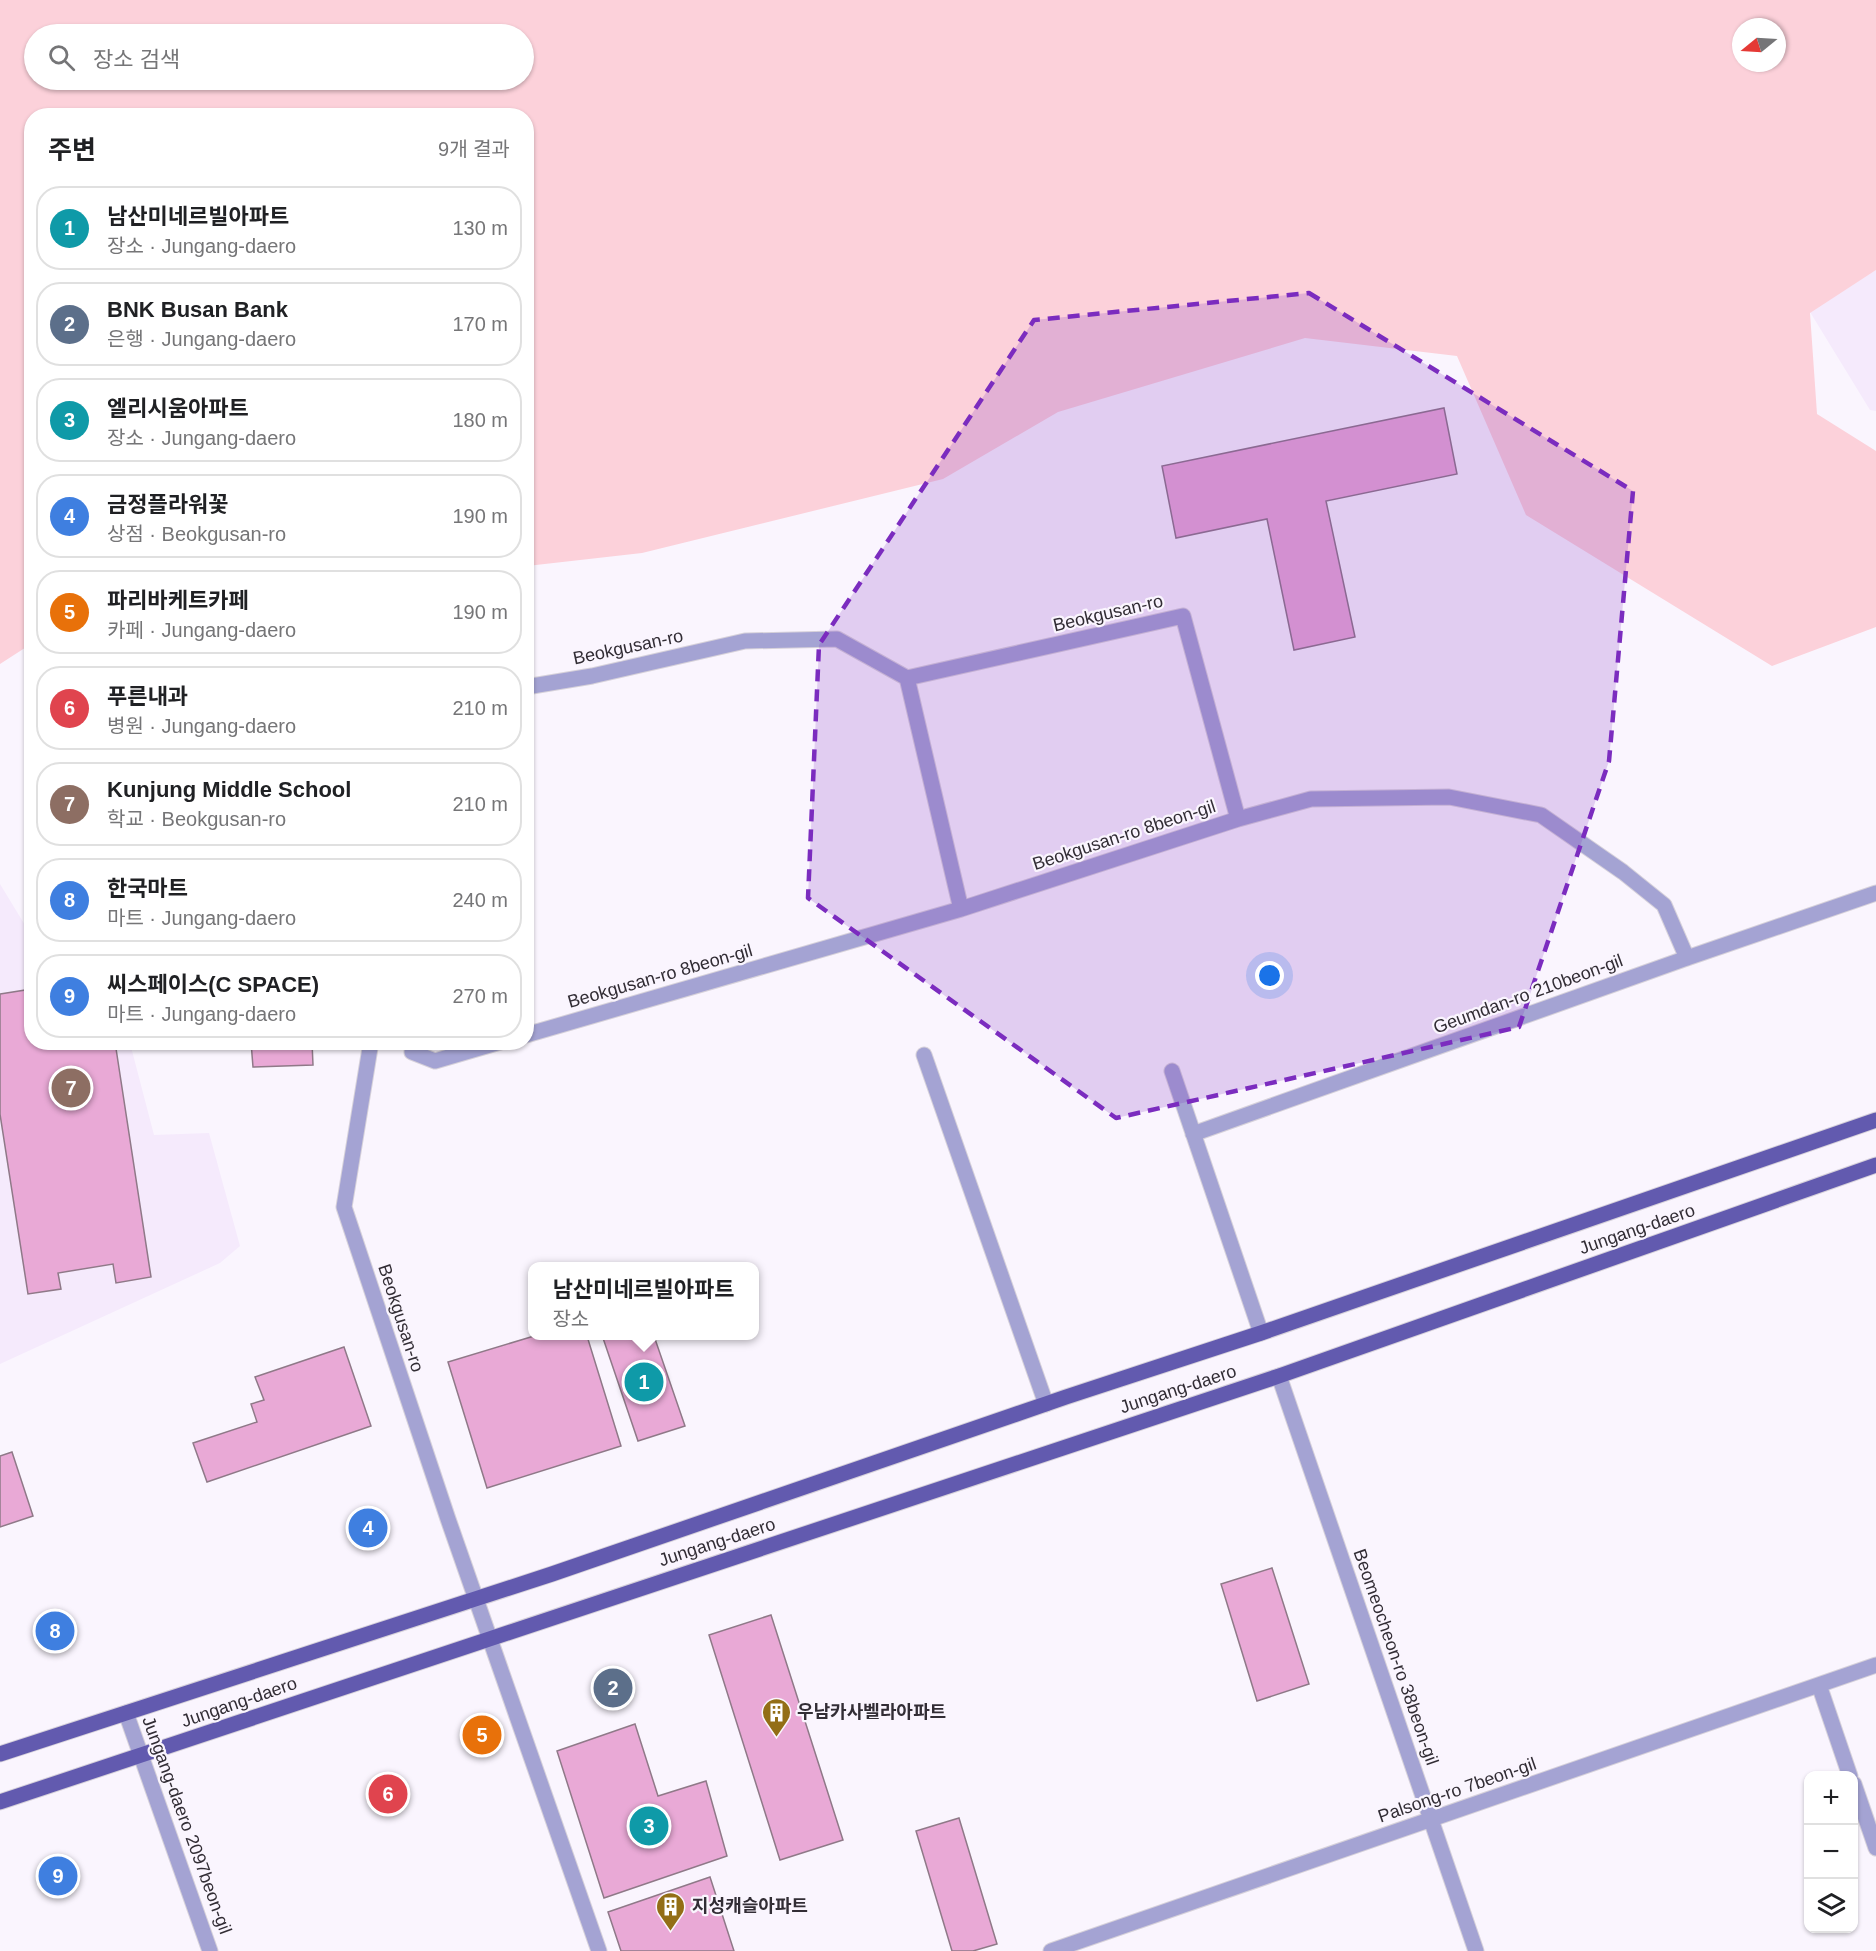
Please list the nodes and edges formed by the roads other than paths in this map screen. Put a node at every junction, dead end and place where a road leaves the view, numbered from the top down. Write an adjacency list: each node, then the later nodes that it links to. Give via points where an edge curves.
1 (907, 678): 2 (street, Beokgusan-ro, via 837,639 745,641); 3 (street, Beokgusan-ro, via 1183,616); 5 (street)
2 (534, 686)
3 (1238, 819): 5 (street, Beokgusan-ro 8beon-gil); 6 (street, Beokgusan-ro 8beon-gil, via 1311,799 1449,797 1541,815 1664,905)
4 (1876, 893): 6 (street, Geumdan-ro 210beon-gil)
5 (961, 909): 7 (street, Beokgusan-ro 8beon-gil)
6 (1687, 958): 14 (street, Geumdan-ro 210beon-gil)
7 (534, 1033)
8 (370, 1050): 19 (street, Beokgusan-ro, via 344,1207)
9 (412, 1050): 10 (street, via 435,1061)
10 (473, 1050)
11 (924, 1055): 18 (street)
12 (1172, 1071): 14 (street)
13 (1876, 1120): 16 (main road, Jungang-daero)
14 (1193, 1134): 16 (street)
15 (1876, 1165): 17 (main road, Jungang-daero)
16 (1261, 1333): 18 (main road, Jungang-daero)
17 (1279, 1376): 20 (main road, Jungang-daero); 29 (street, Beomeocheon-ro 38beon-gil)
18 (1046, 1404): 19 (main road, Jungang-daero)
19 (476, 1599): 20 (street); 23 (main road, Jungang-daero)
20 (489, 1638): 25 (main road, Jungang-daero); 32 (street)
21 (1876, 1665): 22 (street, Palsong-ro 7beon-gil)
22 (1819, 1685): 26 (street); 29 (street, Palsong-ro 7beon-gil)
23 (126, 1713): 24 (main road, Jungang-daero); 25 (street, Jungang-daero 2097beon-gil)
24 (0, 1754)
25 (141, 1755): 28 (main road, Jungang-daero); 31 (street, Jungang-daero 2097beon-gil)
26 (1848, 1771)
27 (1858, 1796): 30 (street)
28 (0, 1802)
29 (1431, 1819): 33 (street, Palsong-ro 7beon-gil); 34 (street, Beomeocheon-ro 38beon-gil)
30 (1876, 1848)
31 (210, 1951)
32 (599, 1951)
33 (1051, 1951)
34 (1476, 1951)

